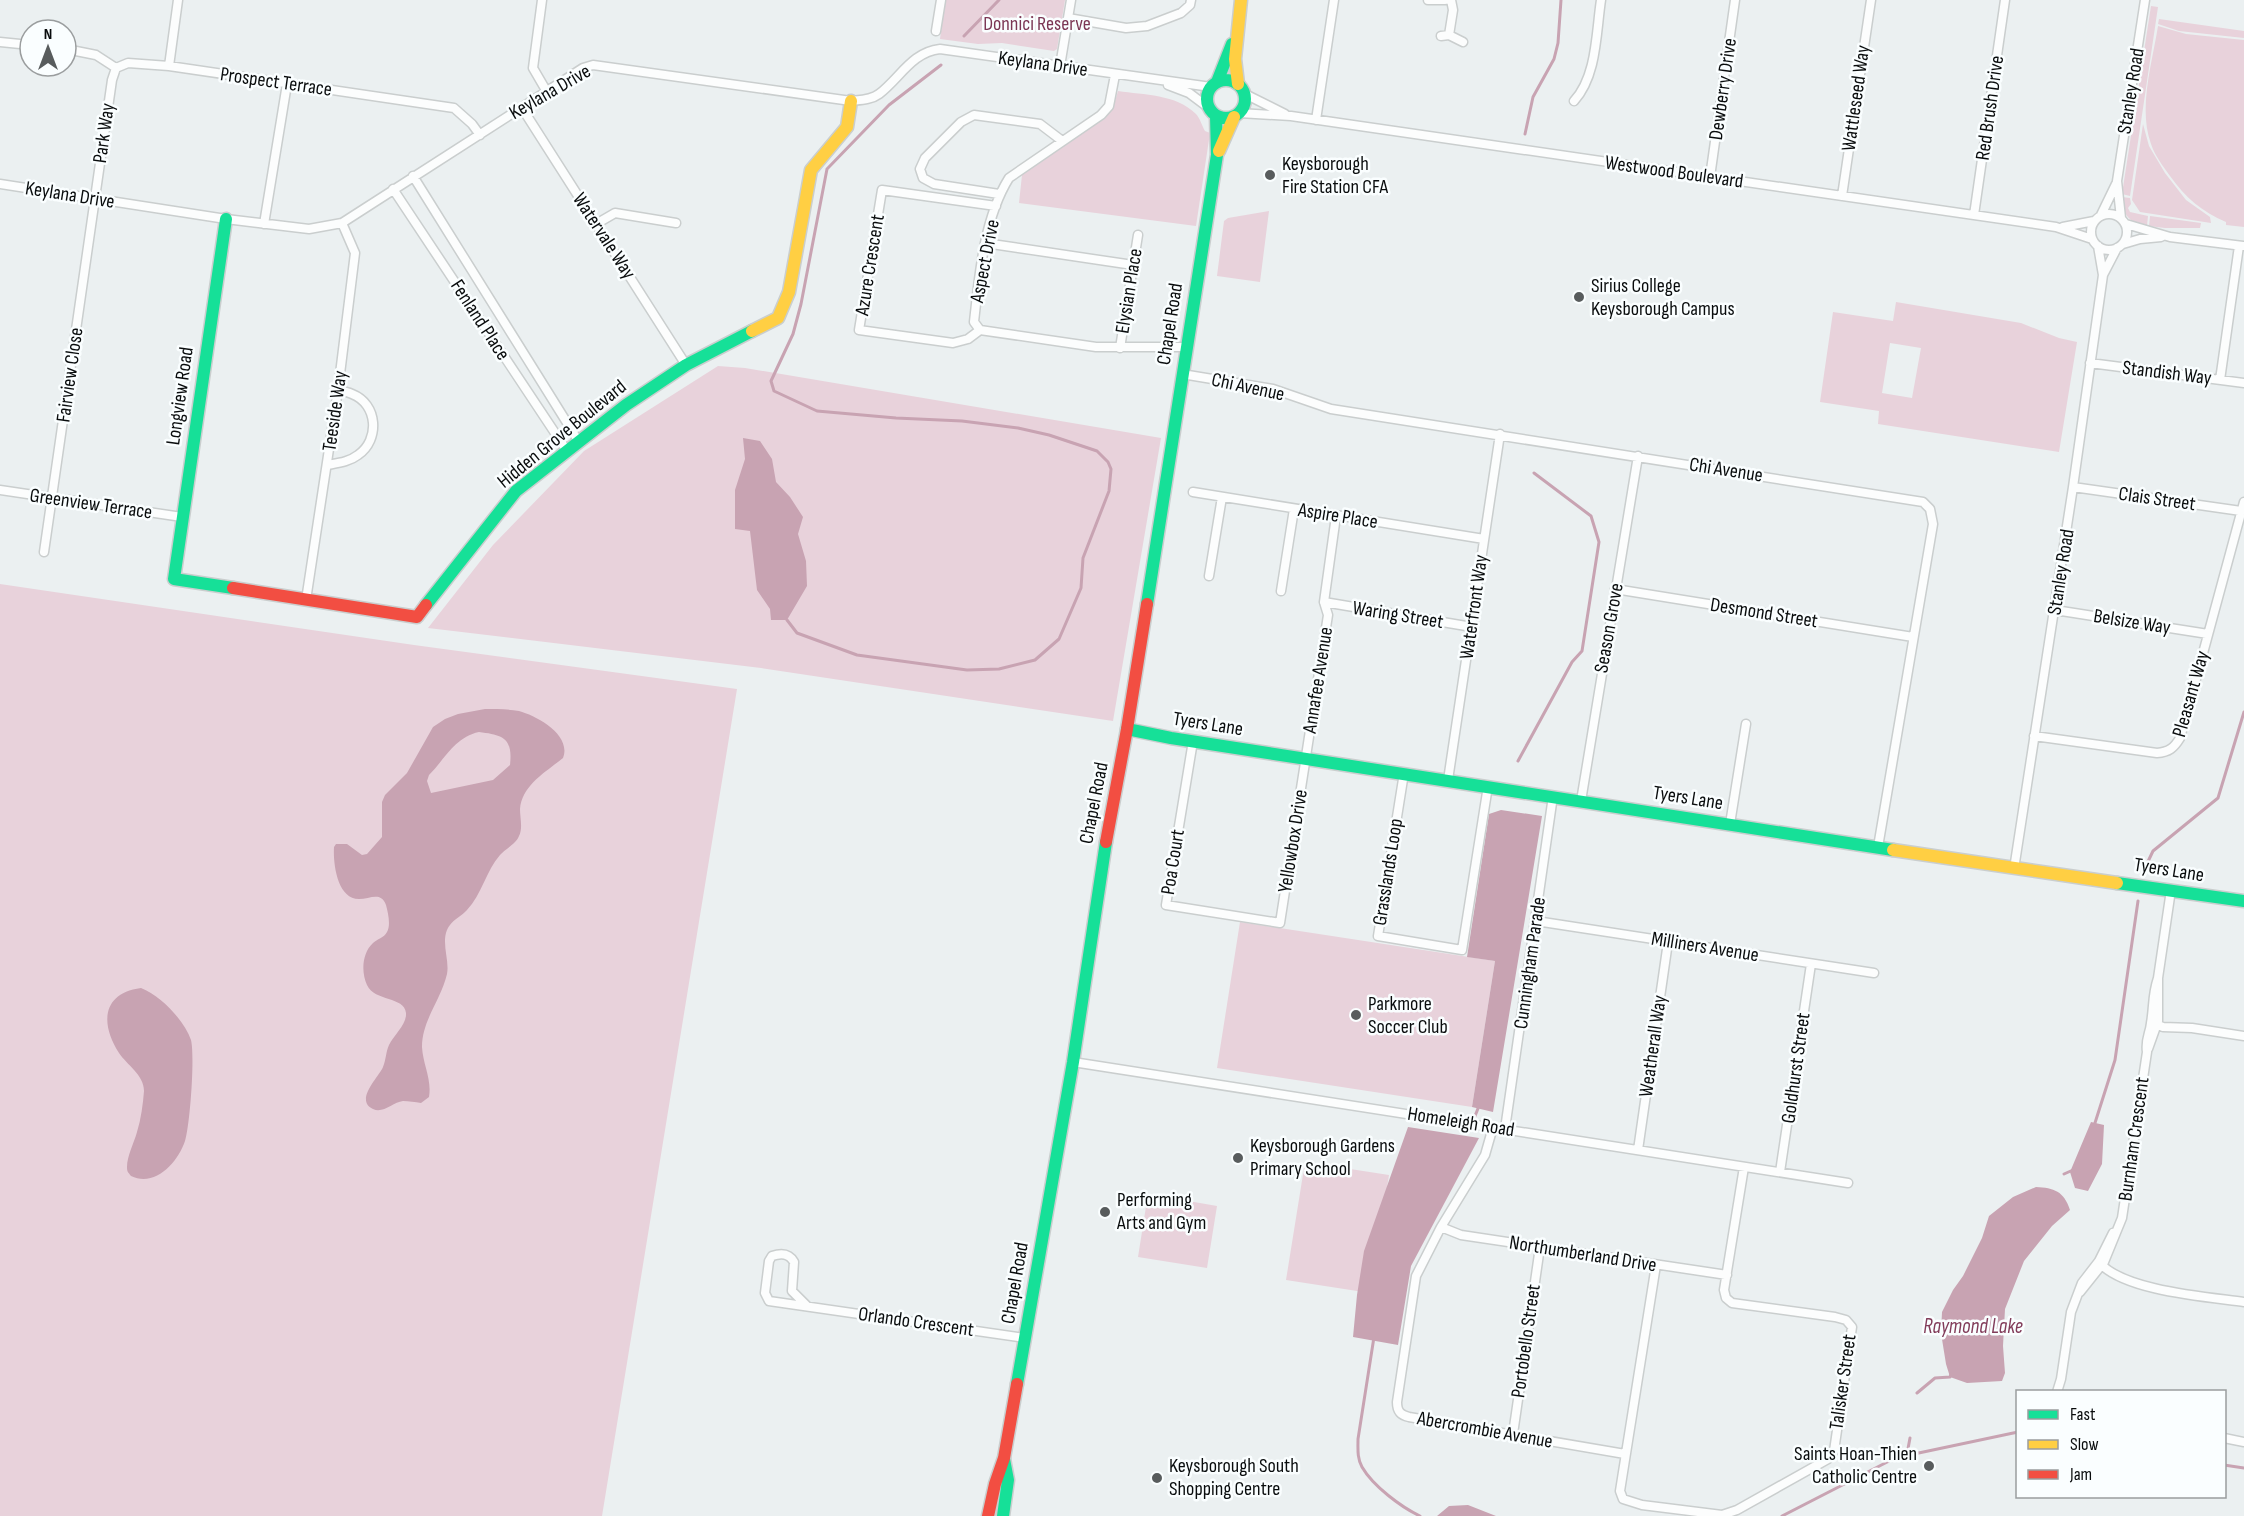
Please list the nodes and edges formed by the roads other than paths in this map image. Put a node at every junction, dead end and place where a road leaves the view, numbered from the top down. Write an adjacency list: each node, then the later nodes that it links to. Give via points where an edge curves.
1 (178, 0): 23 (street)
2 (542, 0): 31 (street, via 533,68)
3 (941, 0): 18 (street)
4 (1071, 0): 16 (street)
5 (1191, 0): 16 (street, via 1181,13 1147,26 1126,28)
6 (1241, 0): 17 (street)
7 (1334, 0): 38 (street)
8 (1428, 0): 9 (street)
9 (1445, 0)
10 (1451, 0): 20 (street, via 1453,10 1445,36)
11 (1601, 0): 33 (street, via 1590,73)
12 (1735, 0): 43 (street, Dewberry Drive)
13 (1870, 0): 48 (street, Wattleseed Way)
14 (2005, 0): 51 (street, Red Brush Drive)
15 (2145, 0): 44 (street, Stanley Road)
16 (1068, 18): 24 (street)
17 (1238, 25): 29 (street); 30 (street, via 1235,59)
18 (936, 31)
19 (0, 42): 21 (street)
20 (1463, 42)
21 (18, 44)
22 (78, 51): 25 (street, via 96,55)
23 (169, 66): 25 (street, Prospect Terrace, via 128,63); 28 (street, Prospect Terrace)
24 (1060, 66): 26 (street, Keylana Drive); 32 (street, Keylana Drive, via 930,50 878,95)
25 (116, 69): 49 (street, Park Way)
26 (1115, 75): 27 (street, Keylana Drive); 40 (street, Aspect Drive, via 1109,106)
27 (1148, 78): 29 (street, Keylana Drive); 35 (street, Keylana Drive, via 1190,93)
28 (287, 84): 39 (street, Prospect Terrace, via 454,108); 57 (street)
29 (1214, 84): 30 (street, via 1228,80); 35 (street, via 1207,97)
30 (1241, 89): 36 (street, via 1245,104); 37 (street, Westwood Boulevard, via 1260,103)
31 (547, 92): 32 (street, Keylana Drive, via 583,68 604,65); 34 (street, Keylana Drive)
32 (851, 101): 72 (street, Hidden Grove Boulevard, via 847,127 810,170 789,292 778,318)
33 (1574, 101)
34 (522, 108): 39 (street, Keylana Drive); 58 (street, Watervale Way)
35 (1212, 112): 36 (street, via 1228,118); 41 (street, Chapel Road)
36 (1237, 115): 37 (street, Westwood Boulevard); 41 (street, Chapel Road)
37 (1291, 116): 38 (street, Westwood Boulevard)
38 (1316, 120): 43 (street, Westwood Boulevard)
39 (480, 135): 42 (street, Keylana Drive)
40 (1061, 140): 47 (street, Aspect Drive, via 1009,178); 47 (street, via 1041,124 974,115 961,122 925,158 920,169 923,178 934,184)
41 (1217, 155): 69 (street, Chapel Road)
42 (412, 176): 46 (street, Keylana Drive); 78 (street, Fenland Place)
43 (1710, 177): 48 (street, Westwood Boulevard)
44 (2117, 181): 52 (street, Stanley Road); 54 (street, Stanley Road)
45 (0, 184): 49 (street, Keylana Drive)
46 (393, 189): 55 (street, Keylana Drive); 79 (street, Fenland Place)
47 (999, 194): 50 (street, Aspect Drive)
48 (1842, 196): 51 (street, Westwood Boulevard)
49 (95, 199): 53 (street, Keylana Drive); 86 (street, Fairview Close)
50 (996, 206): 63 (street, Aspect Drive); 68 (street, Azure Crescent, via 882,190 859,330 953,343)
51 (1974, 215): 59 (street, Westwood Boulevard)
52 (2098, 218): 54 (street, via 2111,213); 59 (street, Westwood Boulevard); 62 (street, via 2091,233)
53 (226, 219): 57 (street, Keylana Drive); 91 (street, Longview Road)
54 (2124, 221): 61 (street); 64 (street, via 2128,235)
55 (342, 223): 57 (street, Keylana Drive, via 309,229); 76 (street, Teeside Way, via 355,254)
56 (676, 223): 58 (street, via 615,213)
57 (264, 224)
58 (596, 224): 72 (street, Watervale Way)
59 (2056, 227): 62 (street, Westwood Boulevard)
60 (1138, 235): 66 (street, Elysian Place)
61 (2170, 237): 64 (street, via 2146,238); 65 (street)
62 (2095, 242): 64 (street, via 2107,250); 67 (street, Stanley Road)
63 (985, 243): 66 (street); 68 (street, Aspect Drive, via 974,322)
64 (2120, 246): 67 (street, Stanley Road)
65 (2241, 246): 74 (street)
66 (1133, 265): 70 (street, Elysian Place)
67 (2103, 275): 71 (street, Stanley Road)
68 (980, 330): 70 (street, Aspect Drive)
69 (1186, 347): 70 (street, Aspect Drive); 73 (street, Chapel Road)
70 (1120, 348)
71 (2090, 363): 74 (street, Standish Way); 82 (street, Stanley Road)
72 (686, 365): 78 (street, Hidden Grove Boulevard)
73 (1182, 374): 77 (street, Chi Avenue, via 1273,389 1331,409); 105 (street, Chapel Road)
74 (2220, 380): 75 (street, Standish Way)
75 (2244, 383)
76 (338, 390): 81 (street, Teeside Way); 81 (street, via 359,398 369,411 374,425 372,439 348,461)
77 (1500, 434): 80 (street, Chi Avenue); 92 (street, Waterfront Way)
78 (579, 442): 79 (street, Hidden Grove Boulevard)
79 (567, 451): 98 (street, Hidden Grove Boulevard, via 516,491 417,617)
80 (1638, 456): 96 (street, Season Grove); 103 (street, Chi Avenue, via 1923,502 1930,509 1933,524)
81 (327, 465): 98 (street, Teeside Way)
82 (2073, 488): 89 (street, Clais Street); 100 (street, Stanley Road)
83 (0, 490): 86 (street, Greenview Terrace)
84 (1193, 492): 85 (street, Aspire Place)
85 (1222, 497): 88 (street, Aspire Place); 94 (street)
86 (52, 498): 91 (street, Greenview Terrace); 93 (street, Fairview Close)
87 (2244, 502): 89 (street, Pleasant Way)
88 (1294, 509): 90 (street, Aspire Place); 97 (street)
89 (2241, 511): 102 (street, Pleasant Way)
90 (1336, 516): 92 (street, Aspire Place); 99 (street, Annafee Avenue)
91 (182, 518): 95 (street, Longview Road)
92 (1484, 539): 101 (street, Waterfront Way)
93 (44, 552)
94 (1209, 576)
95 (174, 579): 98 (street, Hidden Grove Boulevard)
96 (1615, 589): 103 (street, Desmond Street); 113 (street, Season Grove)
97 (1281, 591)
98 (306, 600)
99 (1324, 602): 101 (street, Waring Street); 108 (street, Annafee Avenue, via 1328,615)
100 (2055, 610): 102 (street, Belsize Way); 106 (street, Stanley Road)
101 (1472, 627): 110 (street, Waterfront Way)
102 (2208, 634): 106 (street, Pleasant Way, via 2180,738 2167,752)
103 (1913, 637): 115 (street, Chi Avenue)
104 (1746, 724): 114 (street)
105 (1127, 729): 107 (street, Tyers Lane); 126 (street, Chapel Road, via 1098,889)
106 (2034, 736): 116 (street, Stanley Road)
107 (1192, 741): 108 (street, Tyers Lane); 120 (street, Poa Court, via 1166,906)
108 (1306, 759): 109 (street, Tyers Lane); 120 (street, Yellowbox Drive)
109 (1404, 773): 110 (street, Tyers Lane); 111 (street, Grasslands Loop, via 1378,936 1462,950)
110 (1448, 780): 111 (street, Tyers Lane)
111 (1488, 786): 112 (street, Tyers Lane)
112 (1554, 796): 113 (street, Tyers Lane); 119 (street, Cunningham Parade)
113 (1581, 801): 114 (street, Tyers Lane)
114 (1730, 824): 115 (street, Tyers Lane)
115 (1878, 847): 116 (street, Tyers Lane)
116 (2014, 869): 117 (street, Tyers Lane)
117 (2171, 890): 118 (street, Tyers Lane); 124 (street, Burnham Crescent, via 2152,995)
118 (2244, 901)
119 (1536, 921): 121 (street, Milliners Avenue); 128 (street, Cunningham Parade)
120 (1280, 923)
121 (1668, 942): 122 (street, Milliners Avenue); 129 (street, Weatherall Way)
122 (1811, 964): 123 (street, Milliners Avenue); 131 (street, Goldhurst Street)
123 (1874, 973)
124 (2156, 1023): 125 (street); 135 (street, Burnham Crescent, via 2146,1037 2123,1209)
125 (2244, 1036)
126 (1073, 1062): 127 (street, Homeleigh Road); 140 (street, Chapel Road)
127 (1493, 1127): 128 (street, Homeleigh Road); 133 (street, Abercrombie Avenue, via 1485,1155)
128 (1505, 1129): 129 (street, Homeleigh Road)
129 (1638, 1150): 130 (street, Homeleigh Road)
130 (1744, 1167): 131 (street, Homeleigh Road); 137 (street, Talisker Street)
131 (1780, 1172): 132 (street, Homeleigh Road)
132 (1848, 1183)
133 (1441, 1227): 134 (street, Northumberland Drive, via 1461,1235); 144 (street, Abercrombie Avenue, via 1416,1276 1398,1410 1410,1417)
134 (1540, 1247): 136 (street, Northumberland Drive); 144 (street, Portobello Street)
135 (2102, 1263): 138 (street, via 2150,1288); 141 (street, Burnham Crescent, via 2087,1274 2072,1312)
136 (1656, 1265): 137 (street, Northumberland Drive); 147 (street, Talisker Street)
137 (1727, 1275): 147 (street, Talisker Street, via 1724,1290 1732,1303 1834,1317 1846,1320 1852,1327 1834,1451 1828,1459 1722,1515 1626,1502 1620,1491)
138 (2244, 1302)
139 (807, 1306): 139 (street, Orlando Crescent, via 774,1303 766,1298 772,1256 783,1254 792,1258 792,1291); 140 (street, Orlando Crescent)
140 (1025, 1338): 148 (street, Chapel Road)
141 (2061, 1379): 142 (street, Burnham Crescent); 143 (street, Burnham Crescent)
142 (2058, 1390)
143 (2064, 1390)
144 (1513, 1434): 147 (street, Abercrombie Avenue)
145 (2226, 1438): 146 (street)
146 (2244, 1442)
147 (1625, 1454)
148 (1004, 1458): 149 (street, Chapel Road); 150 (street, Chapel Road, via 1008,1480)
149 (988, 1516)
150 (1003, 1516)

